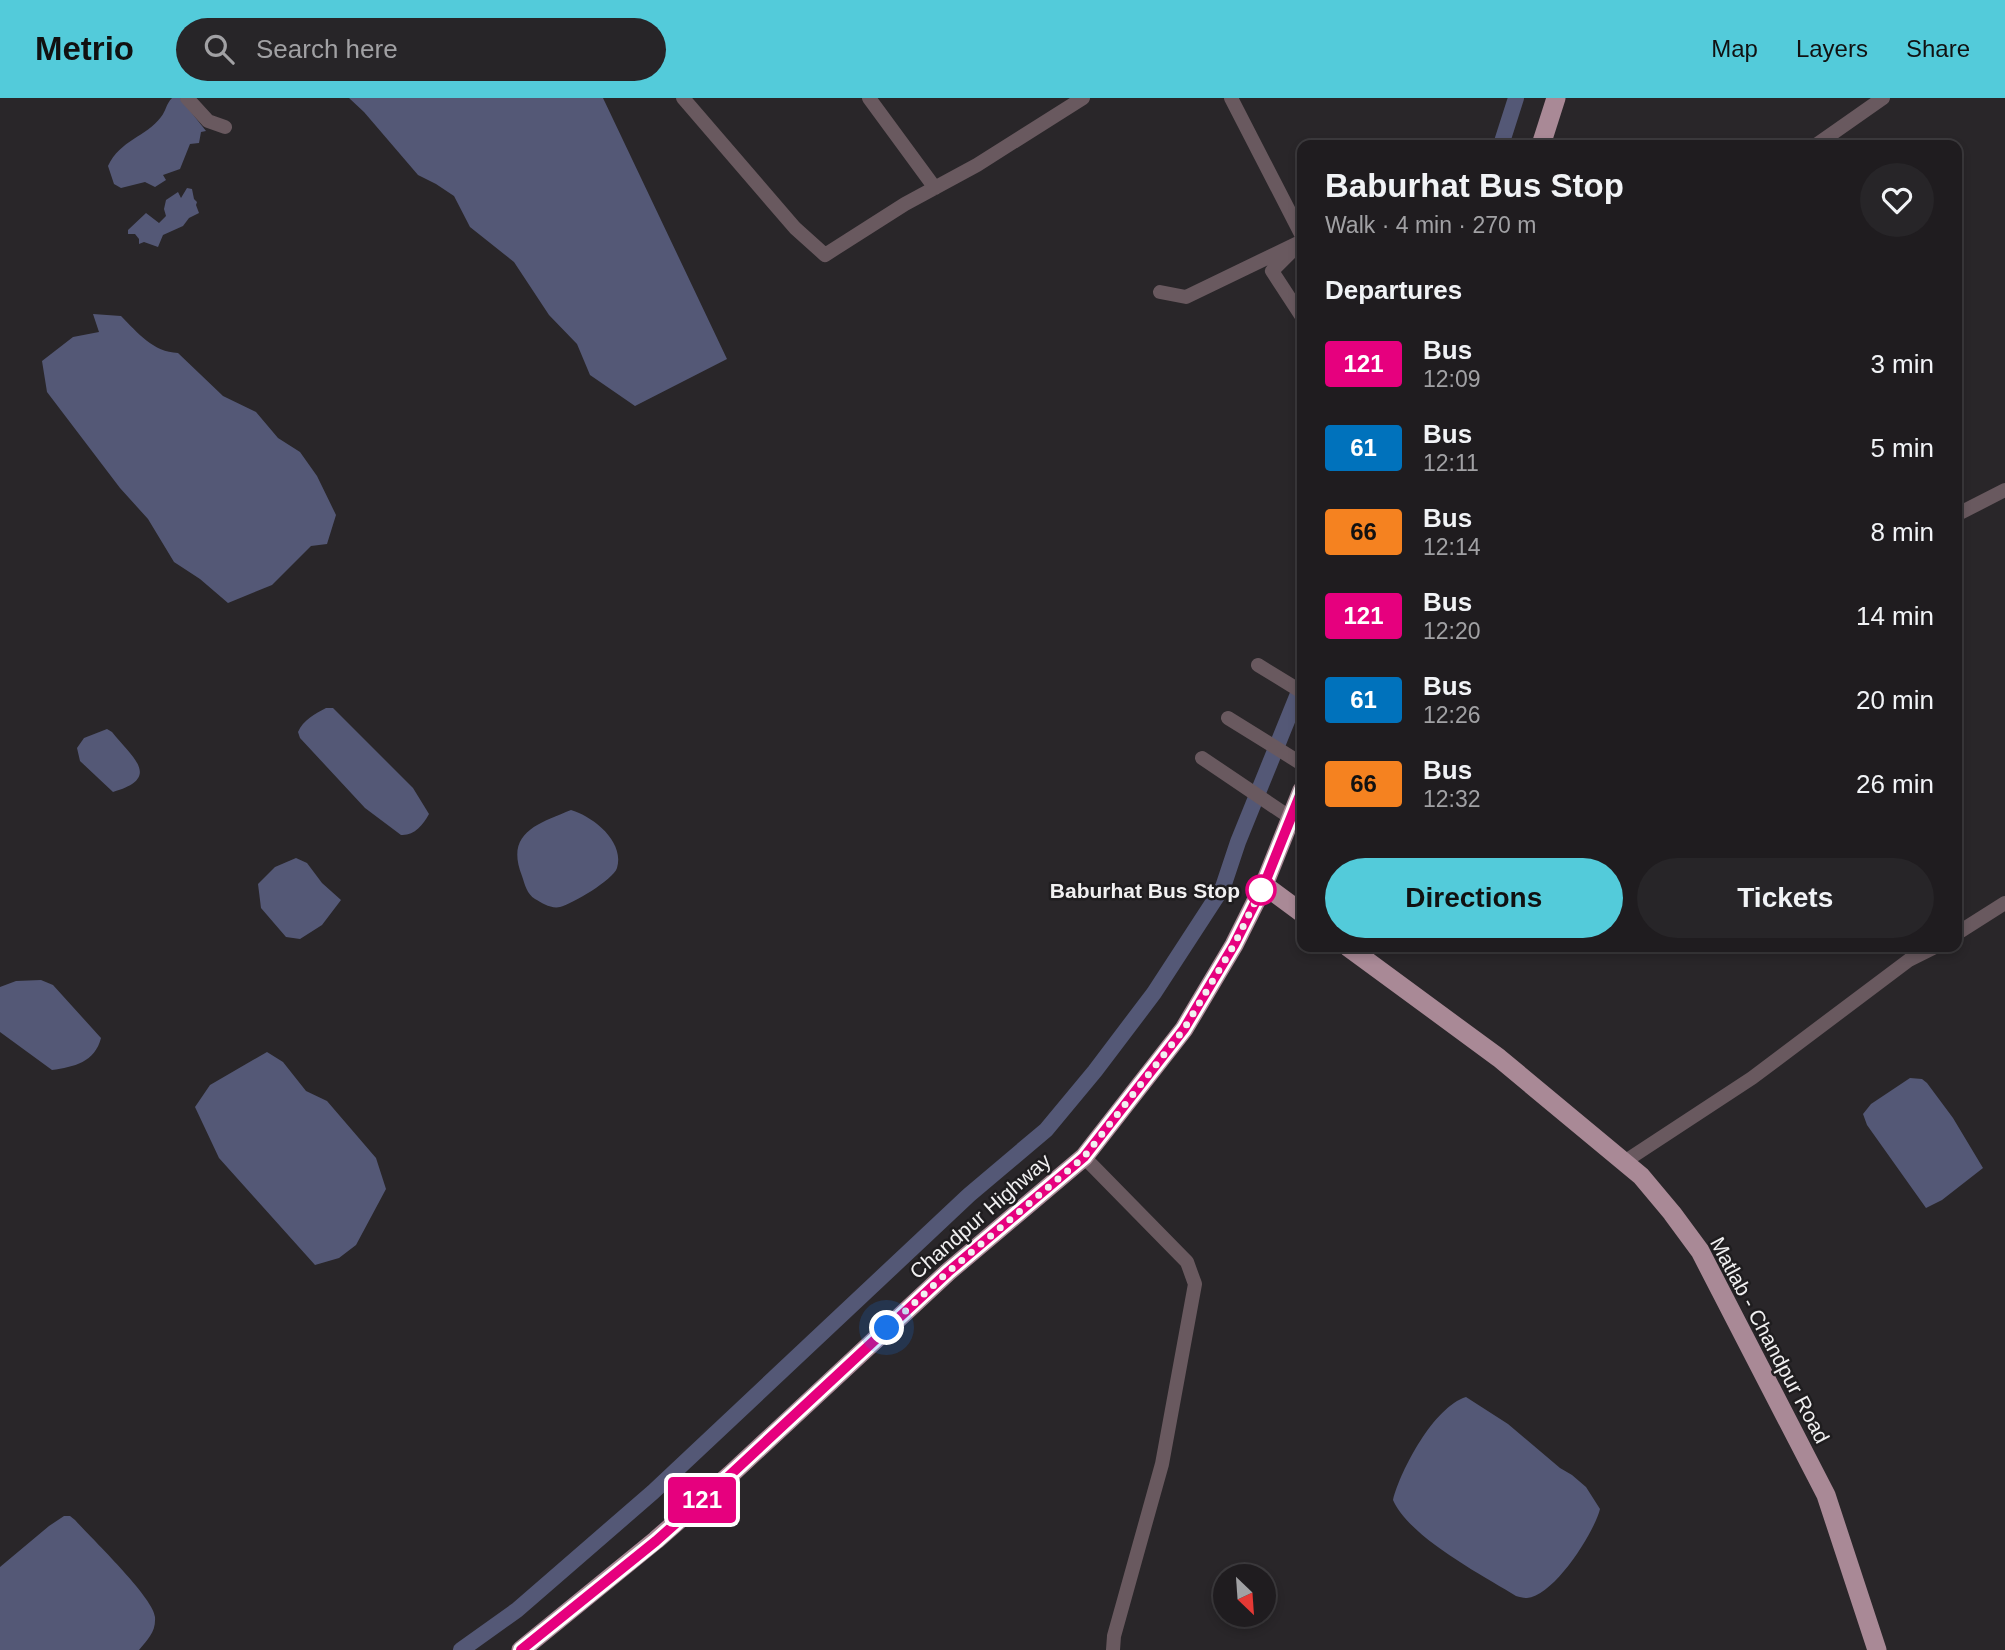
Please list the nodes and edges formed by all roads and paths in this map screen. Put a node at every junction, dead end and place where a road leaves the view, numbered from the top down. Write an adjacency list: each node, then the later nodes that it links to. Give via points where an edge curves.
1 (187, 98): 8 (street, via 208,121)
2 (683, 98): 11 (street, via 795,228 825,255)
3 (869, 98): 11 (street)
4 (1083, 98): 11 (street)
5 (1231, 98): 12 (street)
6 (1556, 98): 9 (main road)
7 (1883, 98): 10 (street)
8 (225, 127)
9 (1543, 140)
10 (1822, 140)
11 (935, 188)
12 (1297, 226)
13 (1297, 244): 15 (street, via 1186,298)
14 (1297, 247): 16 (street, via 1272,271)
15 (1160, 292)
16 (1297, 309)
17 (2005, 490): 18 (street)
18 (1962, 512)
19 (1258, 665): 20 (street)
20 (1297, 688)
21 (1228, 718): 23 (street)
22 (1202, 758): 25 (street)
23 (1297, 761)
24 (1297, 803): 25 (main road, Chandpur Highway)
25 (1291, 818): 26 (main road, Chandpur Highway)
26 (1264, 885): 28 (main road); 32 (main road, Chandpur Highway, via 1184,1029)
27 (2005, 904): 29 (street)
28 (1297, 909)
29 (1962, 930)
30 (1355, 952): 33 (main road, Matlab - Chandpur Road, via 1499,1058)
31 (1925, 952): 33 (street, via 1752,1078)
32 (1084, 1157): 34 (main road, Chandpur Highway, via 948,1272 656,1541); 35 (street, via 1187,1262 1195,1284 1161,1464)
33 (1623, 1162): 36 (main road, Matlab - Chandpur Road, via 1672,1213 1706,1264 1826,1495)
34 (521, 1650)
35 (1113, 1650)
36 (1877, 1650)

